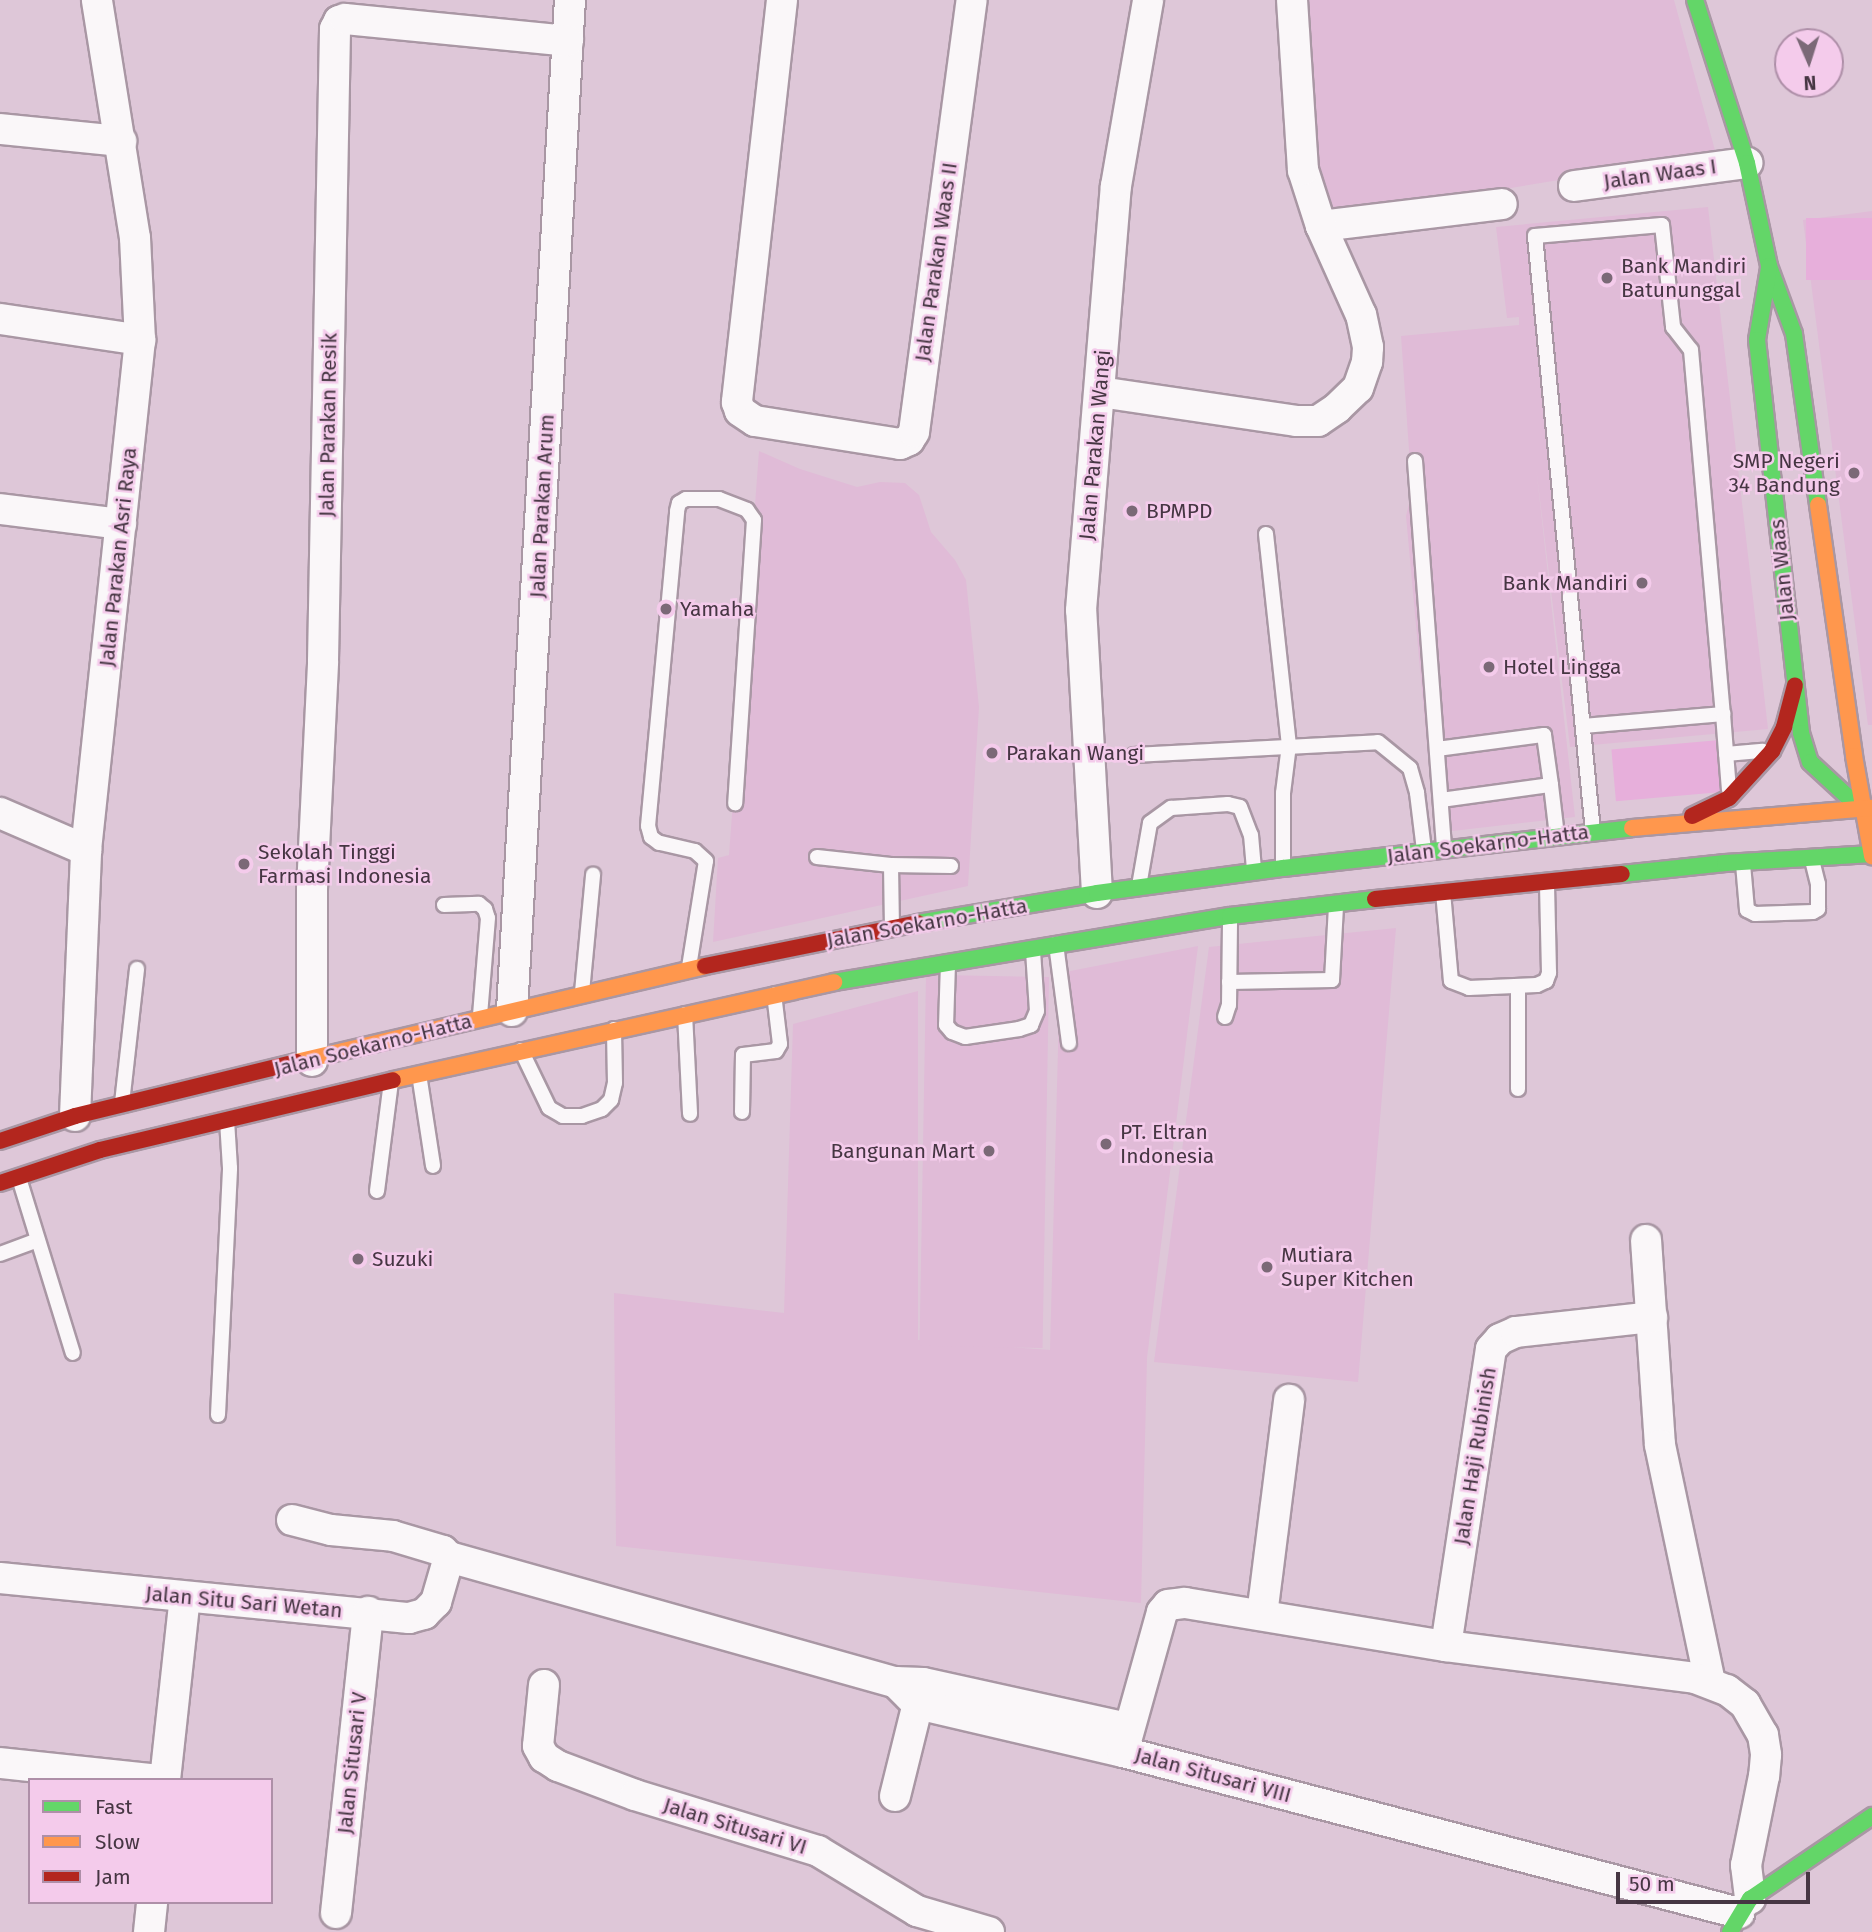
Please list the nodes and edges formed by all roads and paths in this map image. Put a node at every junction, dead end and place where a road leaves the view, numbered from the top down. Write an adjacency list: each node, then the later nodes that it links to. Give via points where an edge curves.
1 (97, 0): 10 (street, Jalan Parakan Asri Raya)
2 (570, 0): 8 (street, Jalan Parakan Arum)
3 (782, 0): 4 (street, Jalan Parakan Waas II, via 737,402 740,411 755,421 900,444 914,432)
4 (972, 0)
5 (1148, 0): 18 (street, Jalan Parakan Wangi, via 1116,186)
6 (1292, 0): 14 (street, via 1303,170)
7 (1695, 0): 11 (main road, Jalan Waas)
8 (568, 41): 69 (street, Jalan Parakan Arum); 76 (street, Jalan Parakan Resik, via 345,19 335,29 323,661 312,889)
9 (0, 129): 10 (street)
10 (121, 141): 17 (street, Jalan Parakan Asri Raya, via 135,238)
11 (1747, 163): 12 (street, Jalan Waas I); 15 (main road, Jalan Waas)
12 (1574, 186)
13 (1502, 204): 14 (street)
14 (1321, 226): 18 (street, via 1361,314 1368,347 1358,388 1338,408 1318,421 1296,421)
15 (1769, 266): 23 (main road, Jalan Waas, via 1757,340); 35 (main road, Jalan Waas, via 1794,334)
16 (0, 319): 17 (street)
17 (140, 340): 21 (street, Jalan Parakan Asri Raya)
18 (1100, 392): 55 (street, Jalan Parakan Wangi, via 1081,610)
19 (1415, 461): 27 (lane)
20 (0, 509): 21 (street)
21 (121, 524): 41 (street, Jalan Parakan Asri Raya)
22 (1266, 534): 26 (lane)
23 (1795, 685): 28 (main road); 35 (main road, Jalan Waas, via 1810,762)
24 (1723, 714): 25 (lane); 25 (lane, via 1691,350 1673,327 1662,225 1649,226 1535,236); 29 (lane)
25 (1583, 726): 38 (lane)
26 (1289, 745): 30 (lane); 42 (lane, via 1378,742 1410,768); 49 (lane, via 1283,793)
27 (1437, 749): 31 (lane, via 1545,735); 33 (lane)
28 (1772, 751): 29 (lane); 32 (main road)
29 (1726, 754): 32 (lane)
30 (1134, 755)
31 (1551, 785): 33 (lane); 39 (lane)
32 (1729, 798): 37 (main road)
33 (1441, 800): 40 (lane)
34 (735, 803): 64 (lane, via 754,520 747,510 719,499 686,499 677,511 648,826 659,843 695,851 706,861)
35 (1867, 808): 37 (main road, Jalan Soekarno-Hatta); 43 (main road, Jalan Waas)
36 (0, 813): 41 (street)
37 (1674, 823): 38 (main road, Jalan Soekarno-Hatta)
38 (1593, 832): 39 (main road, Jalan Soekarno-Hatta)
39 (1557, 836): 40 (main road, Jalan Soekarno-Hatta)
40 (1444, 849): 42 (main road, Jalan Soekarno-Hatta)
41 (86, 850): 83 (street, Jalan Parakan Asri Raya)
42 (1424, 851): 49 (main road, Jalan Soekarno-Hatta)
43 (1872, 855): 44 (main road, Jalan Soekarno-Hatta)
44 (1811, 856): 46 (main road, Jalan Soekarno-Hatta); 46 (lane, via 1818,884 1818,909 1814,912 1755,914 1747,910)
45 (817, 857): 47 (lane)
46 (1742, 862): 52 (main road, Jalan Soekarno-Hatta)
47 (891, 864): 48 (lane); 59 (lane)
48 (951, 866)
49 (1283, 868): 50 (main road, Jalan Soekarno-Hatta)
50 (1255, 872): 53 (main road, Jalan Soekarno-Hatta); 53 (lane, via 1251,835 1240,807 1171,808 1150,823)
51 (593, 874): 67 (lane)
52 (1547, 881): 54 (main road, Jalan Soekarno-Hatta); 66 (lane, via 1549,973 1546,981 1537,985)
53 (1139, 887): 55 (main road, Jalan Soekarno-Hatta)
54 (1443, 891): 56 (main road, Jalan Soekarno-Hatta); 66 (lane, via 1451,981 1469,988)
55 (1097, 892): 59 (main road, Jalan Soekarno-Hatta)
56 (1336, 903): 58 (main road, Jalan Soekarno-Hatta); 65 (lane, via 1332,980)
57 (444, 905): 72 (lane, via 479,904 488,918)
58 (1230, 916): 60 (main road, Jalan Soekarno-Hatta); 65 (lane)
59 (892, 929): 64 (main road, Jalan Soekarno-Hatta)
60 (1056, 943): 61 (main road, Jalan Soekarno-Hatta); 74 (lane)
61 (1032, 947): 62 (main road, Jalan Soekarno-Hatta); 62 (lane, via 1037,1011 1031,1025 1018,1029 965,1037 952,1032 946,1025)
62 (948, 962): 68 (main road, Jalan Soekarno-Hatta)
63 (137, 969): 80 (lane)
64 (689, 969): 67 (main road, Jalan Soekarno-Hatta)
65 (1229, 982): 71 (lane)
66 (1518, 986): 79 (lane)
67 (582, 993): 69 (main road, Jalan Soekarno-Hatta)
68 (774, 993): 70 (main road, Jalan Soekarno-Hatta); 81 (lane, via 779,1048 743,1055)
69 (512, 1011): 72 (main road, Jalan Soekarno-Hatta)
70 (685, 1013): 73 (main road, Jalan Soekarno-Hatta); 82 (lane)
71 (1225, 1017)
72 (480, 1019): 76 (main road, Jalan Soekarno-Hatta)
73 (614, 1029): 75 (main road, Jalan Soekarno-Hatta); 75 (lane, via 611,1100 582,1116 563,1116 549,1108)
74 (1069, 1043)
75 (521, 1049): 77 (main road, Jalan Soekarno-Hatta)
76 (312, 1061): 80 (main road, Jalan Soekarno-Hatta)
77 (419, 1073): 78 (main road, Jalan Soekarno-Hatta); 86 (lane)
78 (391, 1080): 84 (main road, Jalan Soekarno-Hatta); 89 (lane)
79 (1518, 1089)
80 (122, 1105): 83 (main road, Jalan Soekarno-Hatta)
81 (742, 1112)
82 (690, 1114)
83 (75, 1116): 85 (main road, Jalan Soekarno-Hatta)
84 (227, 1120): 87 (main road, Jalan Soekarno-Hatta, via 100,1150); 96 (lane, via 230,1168)
85 (0, 1141)
86 (433, 1166)
87 (19, 1176): 88 (main road, Jalan Soekarno-Hatta); 90 (lane)
88 (0, 1183)
89 (377, 1191)
90 (38, 1240): 92 (lane); 94 (lane)
91 (1646, 1240): 93 (street)
92 (0, 1254)
93 (1652, 1317): 103 (street, Jalan Haji Rubinish, via 1516,1332 1491,1349); 104 (street, via 1660,1445)
94 (73, 1353)
95 (1289, 1400): 102 (street)
96 (218, 1415)
97 (292, 1520): 98 (street, via 331,1530 393,1536 443,1551)
98 (449, 1557): 101 (street, Jalan Situ Sari Wetan, via 436,1602 424,1614 409,1618); 106 (street)
99 (0, 1578): 100 (street, Jalan Situ Sari Wetan)
100 (185, 1597): 101 (street, Jalan Situ Sari Wetan); 110 (street)
101 (368, 1612): 114 (street, Jalan Situsari V)
102 (1262, 1615): 103 (street, Jalan Situsari VIII); 107 (street, Jalan Situsari VIII, via 1185,1602 1168,1605)
103 (1446, 1646): 104 (street, Jalan Situsari VIII)
104 (1710, 1682): 115 (street, via 1745,1704 1763,1735 1766,1755)
105 (544, 1685): 117 (street, Jalan Situsari VI, via 538,1746 544,1757 558,1766 635,1795 818,1851 917,1911)
106 (912, 1690): 107 (street); 111 (street)
107 (1125, 1740): 115 (street, Jalan Situsari VIII)
108 (0, 1763): 109 (street)
109 (139, 1778)
110 (165, 1778)
111 (895, 1796)
112 (1866, 1820): 115 (main road)
113 (152, 1904): 116 (street)
114 (336, 1913)
115 (1740, 1914)
116 (149, 1932)
117 (989, 1932)

